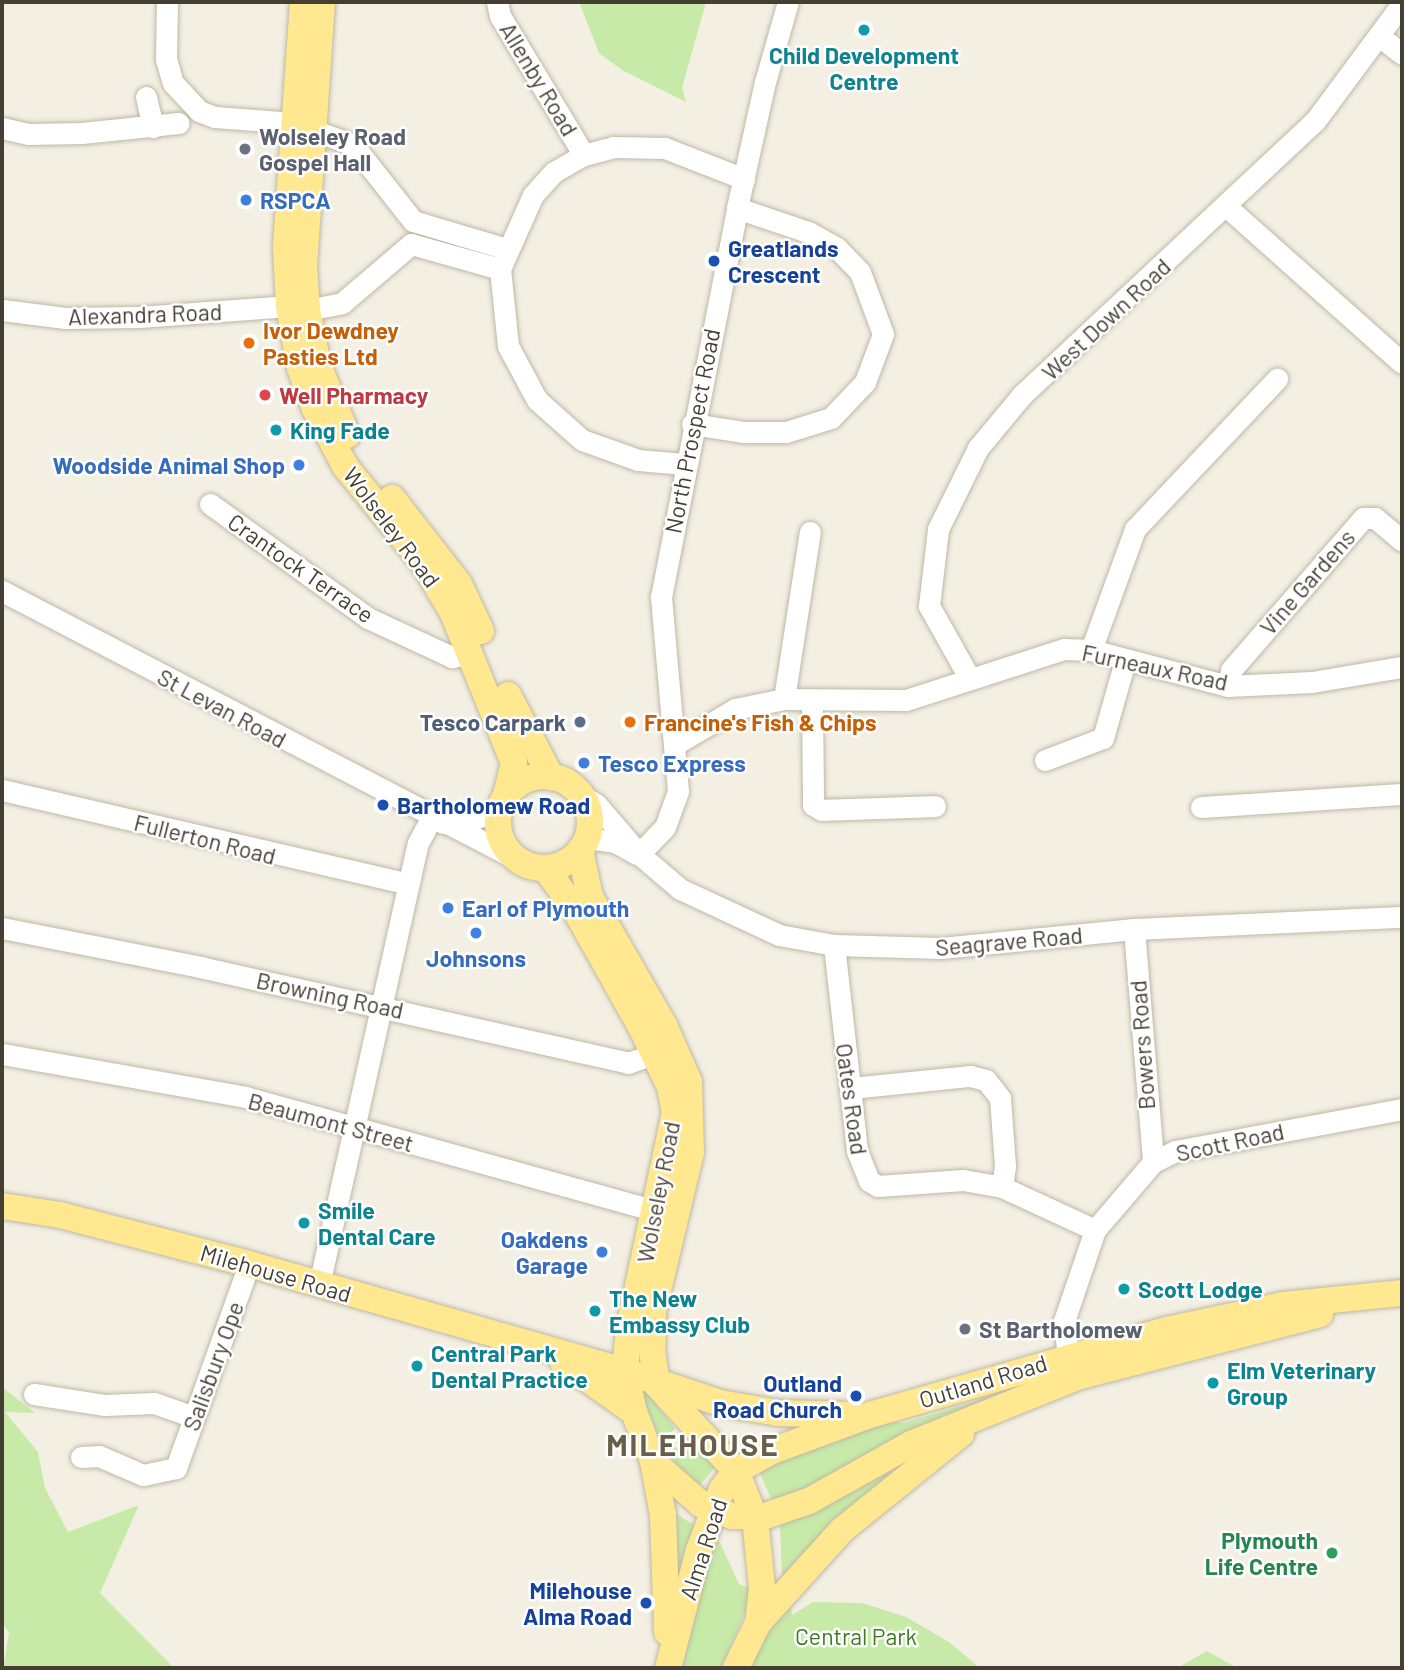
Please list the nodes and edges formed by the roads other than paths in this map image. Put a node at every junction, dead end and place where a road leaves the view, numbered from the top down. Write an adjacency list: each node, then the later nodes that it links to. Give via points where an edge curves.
1 (167, 2): 11 (street, via 166,59 173,83 186,101 215,117)
2 (303, 2): 11 (main road, Wolseley Road)
3 (322, 2): 11 (main road, Wolseley Road)
4 (497, 2): 14 (street, Allenby Road, via 500,16)
5 (788, 2): 15 (street, North Prospect Road)
6 (1402, 4): 7 (street, West Down Road)
7 (1379, 36): 8 (street); 16 (street, West Down Road, via 1315,121)
8 (1402, 54)
9 (146, 97): 12 (street)
10 (178, 123): 12 (street)
11 (305, 126): 18 (street, via 353,145); 21 (main road, Wolseley Road, via 286,248)
12 (153, 127): 13 (street, via 28,134)
13 (2, 128)
14 (584, 155): 15 (street, via 612,147 665,148); 20 (street, via 554,172 533,195)
15 (744, 179): 17 (street, North Prospect Road)
16 (1227, 207): 23 (street); 35 (street, West Down Road, via 1022,395 978,448 947,503 938,529 929,606)
17 (737, 208): 25 (street, North Prospect Road); 25 (street, via 808,232 837,248 860,272 883,334 865,382 831,418 786,432 744,432)
18 (413, 221): 19 (street); 20 (street)
19 (411, 244): 20 (street); 21 (street, Alexandra Road, via 342,303)
20 (503, 259): 26 (street, via 508,346 537,400 582,440 638,460)
21 (298, 308): 22 (street, Alexandra Road, via 65,318); 32 (main road, Wolseley Road, via 300,368 330,442 422,561); 41 (main road, Wolseley Road, via 348,435 459,584 521,726)
22 (2, 310)
23 (1402, 363)
24 (1277, 379): 31 (street, via 1135,529)
25 (692, 424): 26 (street, North Prospect Road)
26 (684, 464): 39 (street, North Prospect Road, via 661,597)
27 (210, 504): 32 (street, Crantock Terrace, via 368,618 452,657)
28 (810, 532): 37 (street)
29 (1402, 541): 36 (street, Vine Gardens, via 1375,518 1363,518 1231,670)
30 (2, 592): 48 (street, St Levan Road)
31 (1091, 650): 33 (street, Furneaux Road); 35 (street, Furneaux Road, via 1035,654)
32 (471, 654): 45 (main road, Wolseley Road, via 514,763)
33 (1125, 661): 36 (street, Furneaux Road); 40 (street, via 1104,738)
34 (1402, 667): 36 (street, Furneaux Road, via 1312,682)
35 (970, 679): 38 (street, Furneaux Road, via 906,700)
36 (1228, 685)
37 (784, 699): 38 (street, Furneaux Road); 39 (street, Furneaux Road, via 734,709)
38 (812, 702): 46 (street, via 813,804 822,810)
39 (674, 745): 50 (street, North Prospect Road, via 674,806 665,827)
40 (1052, 752)
41 (551, 777): 43 (main road); 45 (main road, via 518,783)
42 (2, 790): 53 (street, Fullerton Road)
43 (579, 793): 49 (main road, via 587,807); 50 (street, via 597,805)
44 (1402, 794): 47 (street)
45 (503, 803): 48 (street, via 463,823); 51 (main road, via 502,842)
46 (935, 806)
47 (1201, 807)
48 (438, 820): 51 (street, St Levan Road); 53 (street, via 418,844)
49 (583, 844): 50 (street, via 615,842); 52 (main road, via 564,863); 75 (main road, Wolseley Road, via 590,897 664,1025 689,1082 691,1152 653,1311)
50 (639, 855): 57 (street, Seagrave Road, via 665,880 716,909 779,935)
51 (518, 860): 52 (main road)
52 (545, 868): 59 (main road, Wolseley Road, via 573,906)
53 (408, 884): 58 (street)
54 (1402, 917): 56 (street, Seagrave Road)
55 (2, 928): 58 (street, Browning Road)
56 (1134, 929): 57 (street, Seagrave Road, via 941,948); 64 (street, Bowers Road)
57 (834, 945): 61 (street, Oates Road, via 832,964)
58 (381, 1006): 59 (street, Browning Road, via 628,1063); 63 (street)
59 (655, 1053): 67 (main road, Wolseley Road, via 675,1112)
60 (2, 1054): 63 (street, Beaumont Street, via 245,1097)
61 (851, 1087): 65 (street, Oates Road, via 857,1151 869,1181 878,1186 963,1180); 65 (street, via 970,1076 986,1080 1000,1098)
62 (1402, 1109): 64 (street, Scott Road, via 1176,1151)
63 (357, 1128): 67 (street, Beaumont Street); 70 (street)
64 (1153, 1162): 68 (street, Scott Road)
65 (1002, 1187): 68 (street, Oates Road)
66 (2, 1206): 69 (main road, Milehouse Road, via 61,1215)
67 (656, 1211): 74 (main road, Wolseley Road, via 629,1329)
68 (1095, 1230): 73 (street, Scott Road, via 1064,1321)
69 (249, 1264): 70 (main road, Milehouse Road); 80 (street, Salisbury Ope, via 218,1362)
70 (319, 1285): 72 (main road, Milehouse Road)
71 (1394, 1294): 73 (main road, Outland Road, via 1283,1305); 78 (main road, Outland Road, via 1077,1377)
72 (547, 1351): 74 (main road, Milehouse Road); 77 (main road, Milehouse Road)
73 (1068, 1356): 79 (main road, Outland Road)
74 (625, 1371): 75 (main road, Outland Road); 77 (main road, Wolseley Road)
75 (657, 1385): 79 (main road, Outland Road, via 751,1410); 83 (main road)
76 (34, 1394): 80 (street, via 105,1405 154,1402)
77 (634, 1412): 82 (main road, Wolseley Road)
78 (988, 1414): 85 (main road, Outland Road, via 911,1444 809,1500); 86 (main road, Outland Road, via 842,1530)
79 (870, 1415): 83 (main road, Outland Road, via 772,1451)
80 (194, 1416): 81 (street, Salisbury Ope, via 176,1468 143,1475 99,1456)
81 (81, 1457)
82 (653, 1461): 84 (main road, Outland Road, via 685,1495); 87 (main road, Alma Road, via 667,1566)
83 (736, 1471): 84 (main road, Alma Road); 85 (main road, Alma Road)
84 (712, 1510): 85 (main road, Outland Road); 87 (main road, Alma Road)
85 (755, 1518): 86 (main road, Alma Road, via 762,1587)
86 (758, 1623): 88 (main road, Alma Road)
87 (667, 1668)
88 (736, 1668)

